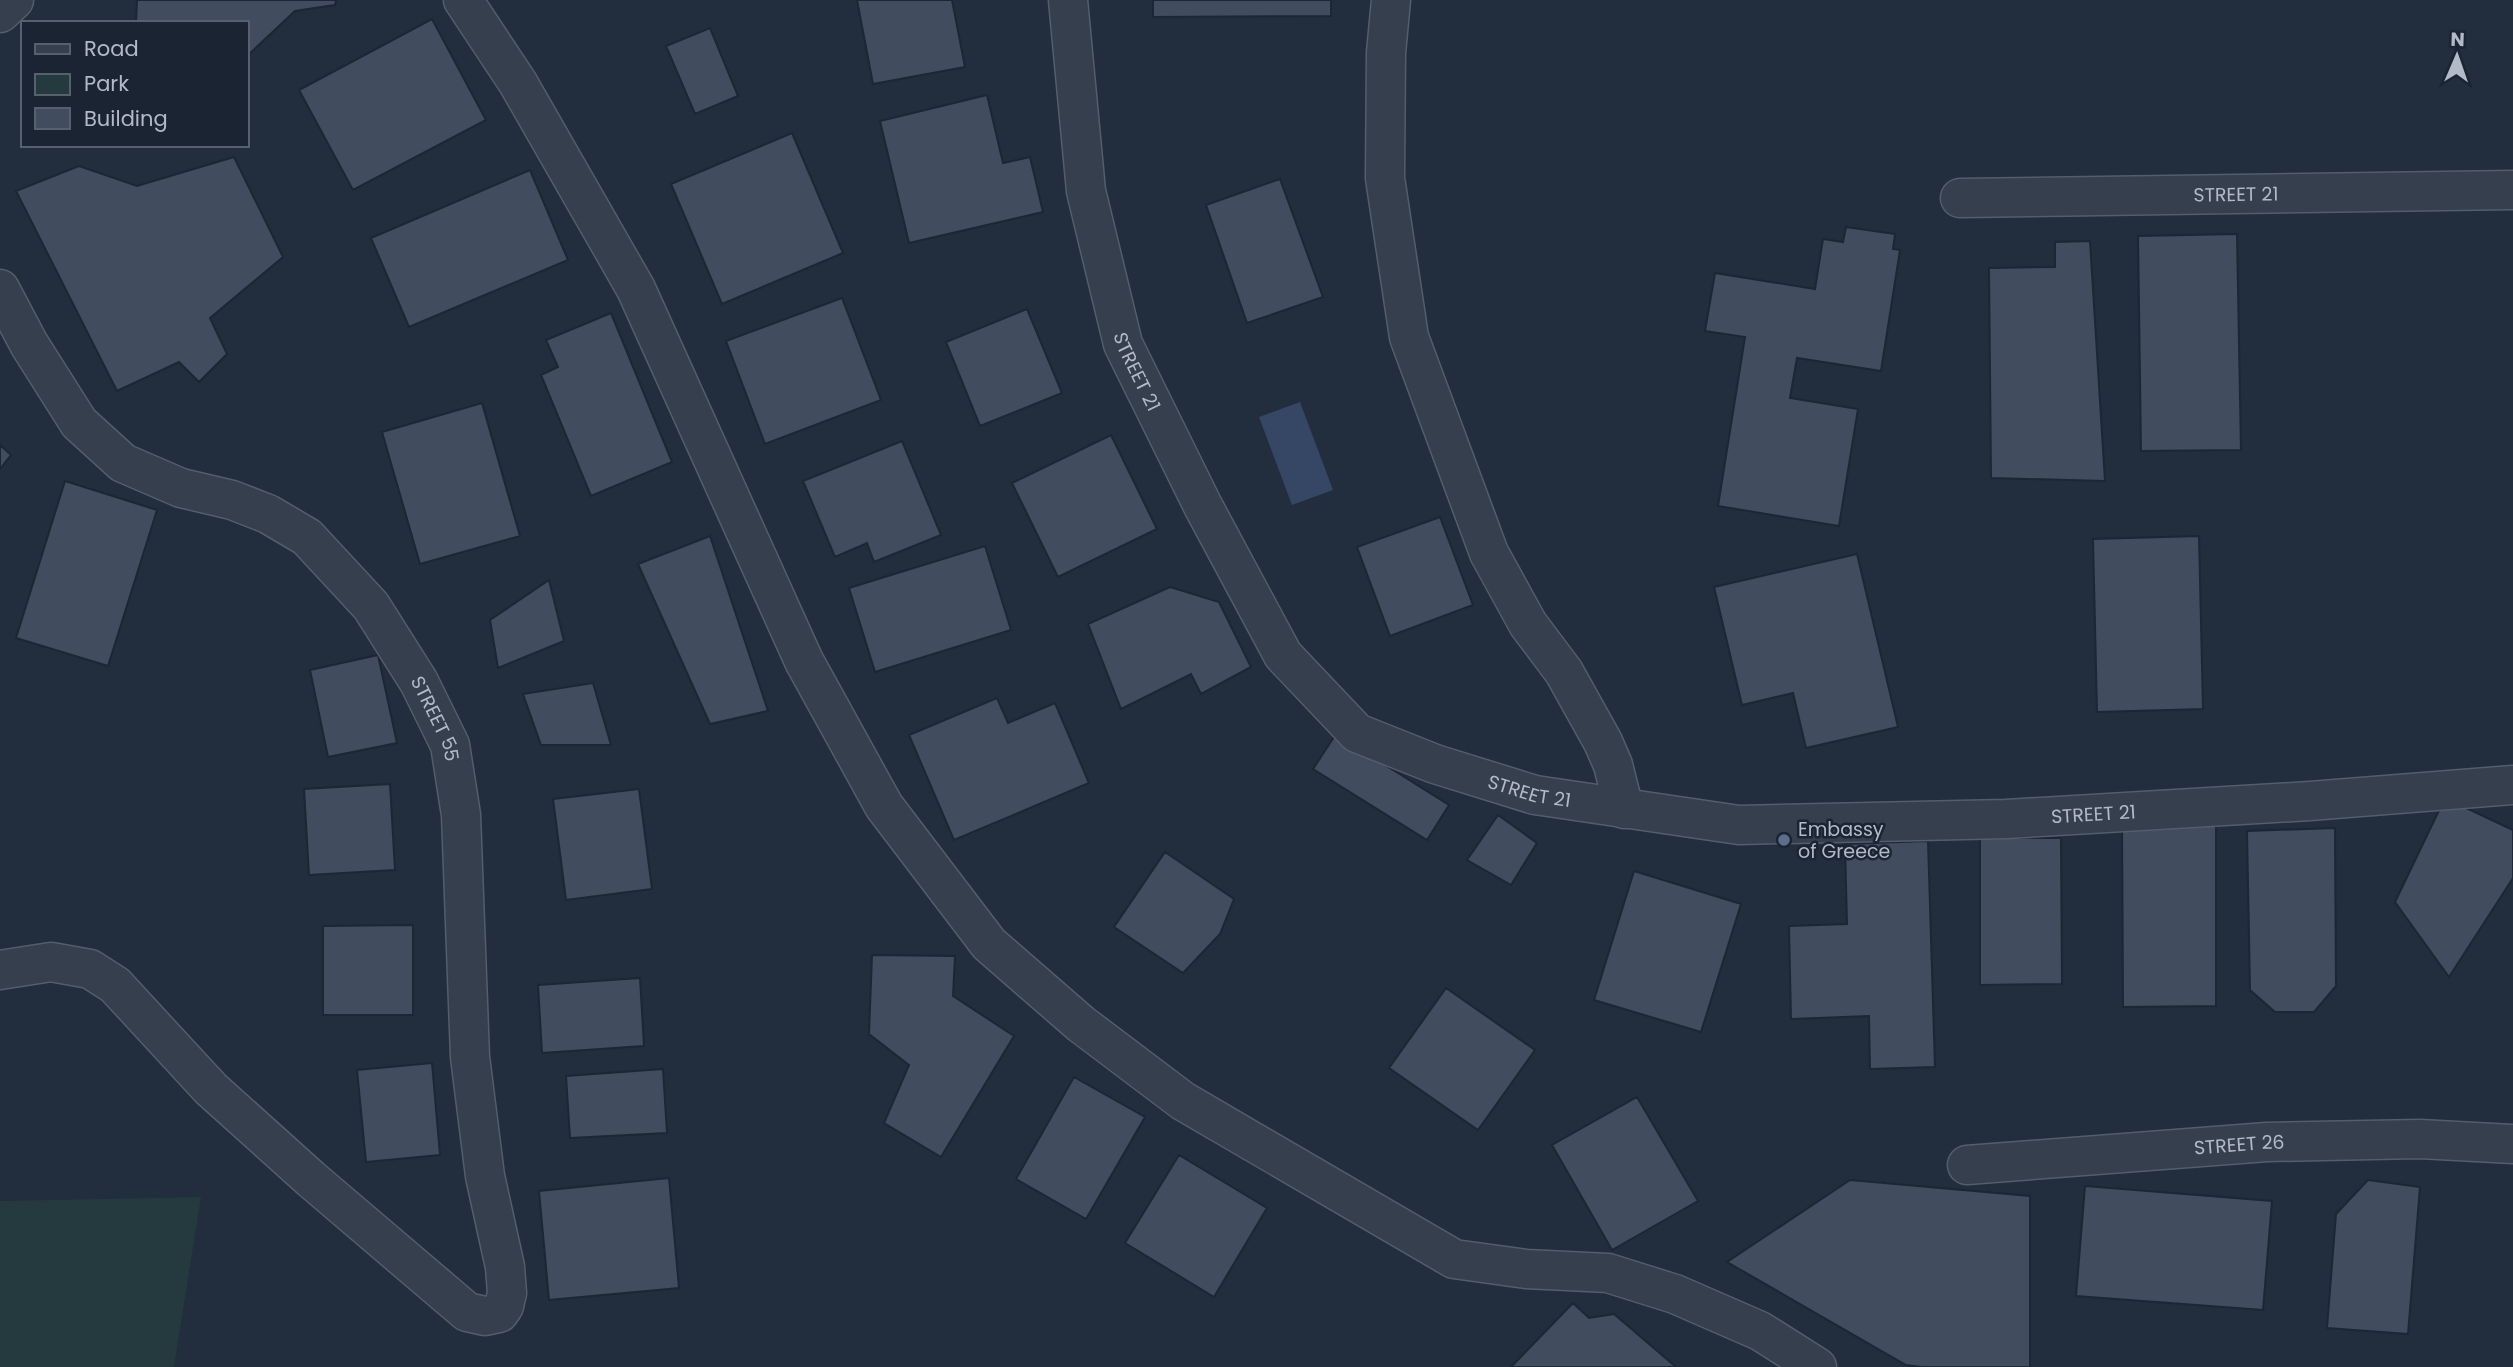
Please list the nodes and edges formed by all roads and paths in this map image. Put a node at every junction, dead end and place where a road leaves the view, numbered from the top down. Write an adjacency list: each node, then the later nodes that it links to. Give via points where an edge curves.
1 (14, 0): 5 (street)
2 (463, 0): 14 (street, via 518,83 636,289 804,661 870,782 989,944 1081,1024 1184,1101 1454,1259 1608,1273 1675,1294 1760,1331)
3 (1068, 0): 10 (street, STREET 21, via 1086,191 1123,344 1283,655 1357,733 1435,764 1535,795)
4 (1391, 0): 10 (street, via 1385,178 1409,337 1489,553 1603,742)
5 (0, 13)
6 (2513, 190): 7 (street, STREET 21)
7 (1960, 198)
8 (0, 289): 11 (street, STREET 55, via 79,423 123,463 181,488 268,514 307,537 371,606 419,682 450,745 461,815 470,1057 485,1176 505,1267 508,1293 504,1306 499,1313 485,1316 467,1312 211,1089 115,985 90,969 51,962)
9 (2513, 785): 10 (street, STREET 21, via 2006,820 1739,825)
10 (1624, 809)
11 (0, 970)
12 (2513, 1144): 13 (street, STREET 26, via 2420,1139 2267,1142)
13 (1966, 1165)
14 (1817, 1367)

